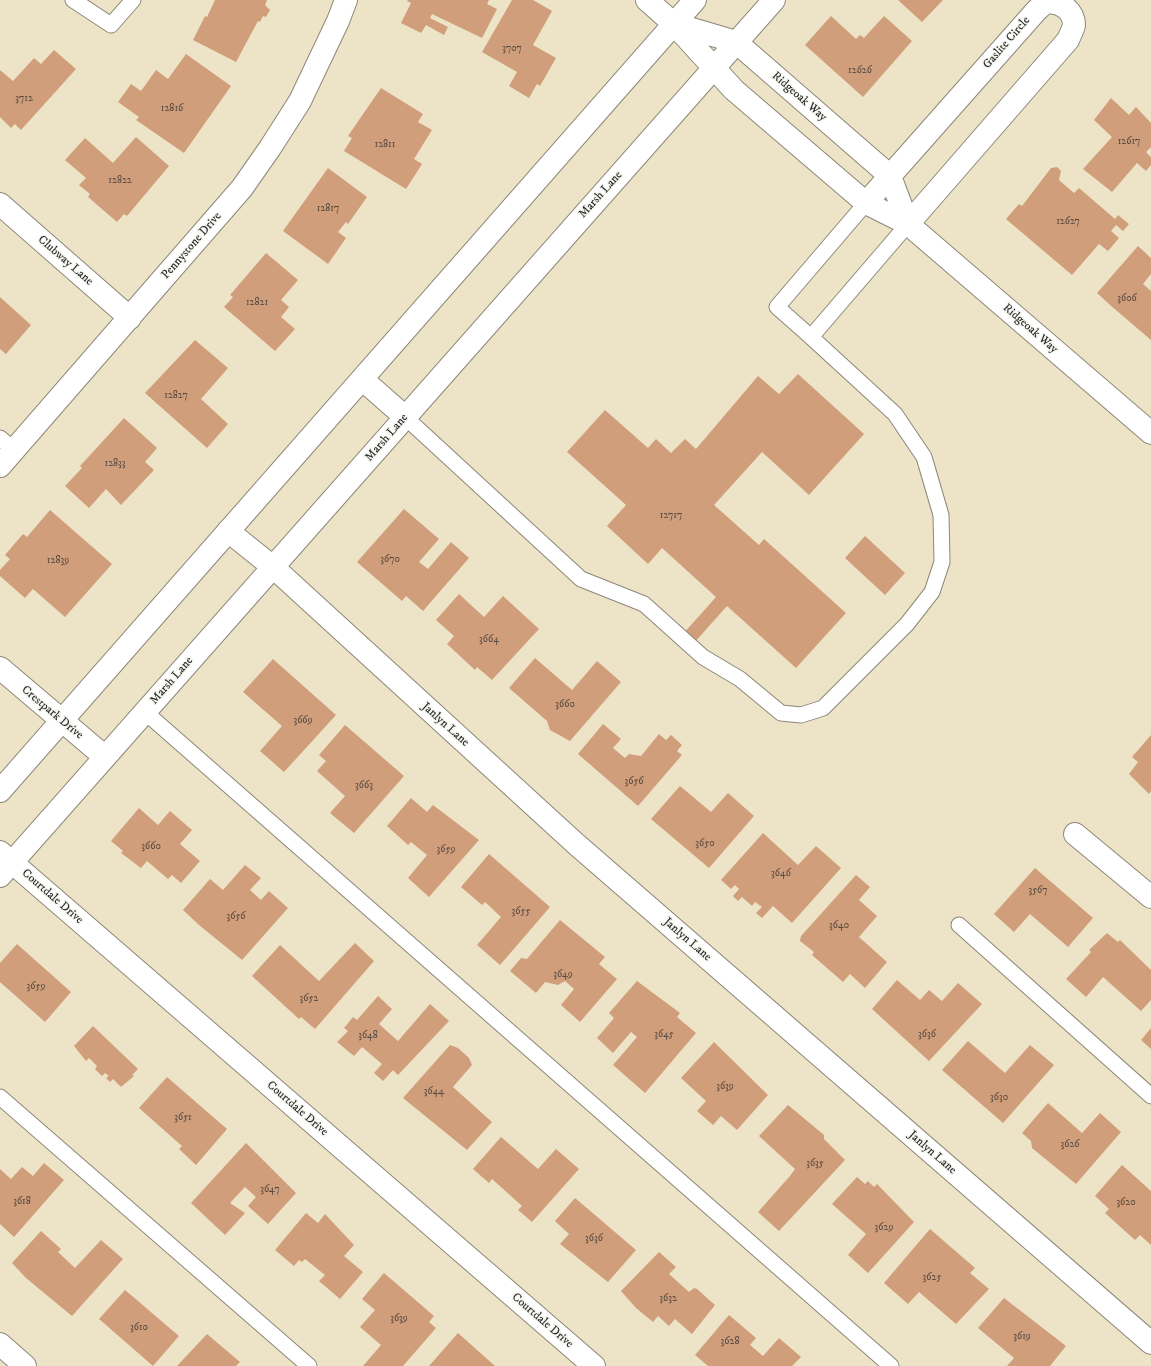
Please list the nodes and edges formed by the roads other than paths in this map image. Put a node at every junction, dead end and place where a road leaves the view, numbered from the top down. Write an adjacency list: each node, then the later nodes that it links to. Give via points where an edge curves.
1 (73, 0): 2 (lane, via 111,25)
2 (133, 0)
3 (346, 0): 14 (street, Pennystone Drive, via 300,101 270,148 242,188)
4 (647, 0): 7 (street, Ridgeoak Way)
5 (695, 0): 7 (street)
6 (774, 0): 8 (street, Marsh Lane)
7 (674, 24): 8 (street, Ridgeoak Way); 9 (street, Ridgeoak Way); 16 (street)
8 (736, 42): 9 (street, Marsh Lane); 10 (street, Ridgeoak Way)
9 (714, 67): 11 (street, Ridgeoak Way, via 734,90); 17 (street, Marsh Lane)
10 (890, 176): 11 (street, Gaslite Circle); 13 (street, Ridgeoak Way); 13 (street, Gaslite Circle, via 1036,11 1046,3 1066,7 1073,16 1074,26 1068,40)
11 (866, 203): 13 (street, Ridgeoak Way); 15 (lane, via 777,307)
12 (0, 204): 14 (street, Clubway Lane)
13 (908, 224): 15 (lane); 18 (street, Ridgeoak Way)
14 (130, 318): 19 (street, Pennystone Drive)
15 (810, 337): 17 (lane, via 895,414 924,457 941,515 942,562 932,592 907,624 823,708 801,715 781,712 740,679 703,657 644,604 581,579)
16 (362, 379): 17 (street); 20 (street)
17 (405, 417): 21 (street, Marsh Lane)
18 (1151, 433)
19 (4, 451)
20 (228, 531): 21 (street, Janlyn Lane); 24 (street)
21 (273, 567): 23 (street, Marsh Lane); 33 (street, Janlyn Lane, via 576,844)
22 (0, 668): 24 (street, Crestpark Drive)
23 (144, 712): 25 (street, Marsh Lane); 38 (lane)
24 (62, 721): 25 (street, Crestpark Drive); 26 (street)
25 (105, 757): 28 (street, Marsh Lane)
26 (0, 791)
27 (1075, 834): 29 (street)
28 (4, 863): 37 (street, Courtdale Drive)
29 (1151, 897)
30 (958, 925): 31 (lane)
31 (1151, 1096)
32 (0, 1097): 36 (lane)
33 (1151, 1343)
34 (0, 1344): 35 (street)
35 (24, 1366)
36 (309, 1366)
37 (594, 1366)
38 (891, 1366)

